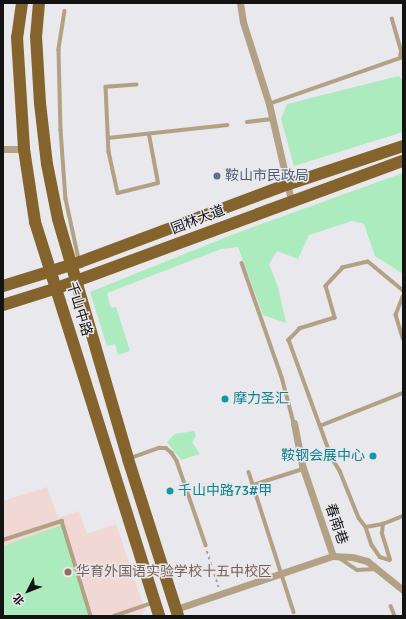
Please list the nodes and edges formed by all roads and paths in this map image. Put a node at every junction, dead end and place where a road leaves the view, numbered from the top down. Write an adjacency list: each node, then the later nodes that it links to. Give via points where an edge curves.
1 (22, 3): 15 (main road, 千山中路, via 17,37)
2 (39, 3): 20 (main road, 千山中路, via 36,36 47,164 58,219)
3 (240, 3): 7 (street, via 243,22)
4 (65, 11): 20 (lane, via 59,50 61,130 66,199)
5 (392, 19): 7 (lane, via 401,52 400,58)
6 (137, 85): 12 (lane, via 106,87)
7 (269, 104): 8 (street)
8 (272, 119): 9 (lane); 17 (street)
9 (246, 122)
10 (227, 125): 11 (lane)
11 (149, 135): 12 (lane); 12 (lane, via 158,183 118,193)
12 (108, 138)
13 (403, 146): 17 (main road, 园林大道)
14 (3, 149): 15 (street)
15 (24, 149): 21 (main road, 千山中路, via 35,222)
16 (403, 161): 18 (main road, 园林大道)
17 (286, 185): 18 (street); 20 (main road, 园林大道)
18 (292, 200): 22 (main road, 园林大道)
19 (242, 263): 30 (lane, via 282,377)
20 (76, 264): 21 (main road, 园林大道); 22 (main road, 千山中路)
21 (52, 271): 23 (main road, 园林大道); 24 (main road, 千山中路)
22 (76, 282): 24 (main road, 园林大道); 32 (main road, 千山中路)
23 (3, 286)
24 (57, 288): 27 (main road, 园林大道); 46 (main road, 千山中路)
25 (403, 292): 31 (lane, via 368,262 343,268 326,286 334,318 300,329 289,340)
26 (403, 297): 28 (lane, via 396,315)
27 (3, 305)
28 (403, 338)
29 (403, 393): 31 (lane)
30 (294, 423): 33 (street, 春南巷)
31 (320, 426): 38 (lane, via 359,518)
32 (128, 459): 40 (lane, via 159,448 166,448 172,453); 49 (main road, 千山中路)
33 (304, 469): 35 (lane); 41 (street, 春南巷)
34 (249, 472): 35 (lane)
35 (253, 485): 43 (lane)
36 (403, 516): 37 (lane)
37 (383, 524): 38 (lane); 38 (lane, via 382,533 390,560 380,557 372,545)
38 (366, 527)
39 (3, 540): 50 (lane, via 62,521)
40 (206, 545): 45 (path)
41 (336, 557): 42 (street, 春南巷, via 352,557 367,561); 42 (lane, via 357,570); 43 (street)
42 (376, 569): 44 (street, 春南巷)
43 (282, 574): 45 (street); 48 (lane)
44 (403, 590)
45 (221, 594): 49 (street)
46 (155, 602): 51 (lane); 52 (main road, 千山中路)
47 (391, 606): 53 (lane)
48 (294, 612)
49 (177, 613)
50 (91, 616)
51 (114, 616)
52 (160, 616)
53 (395, 616)

